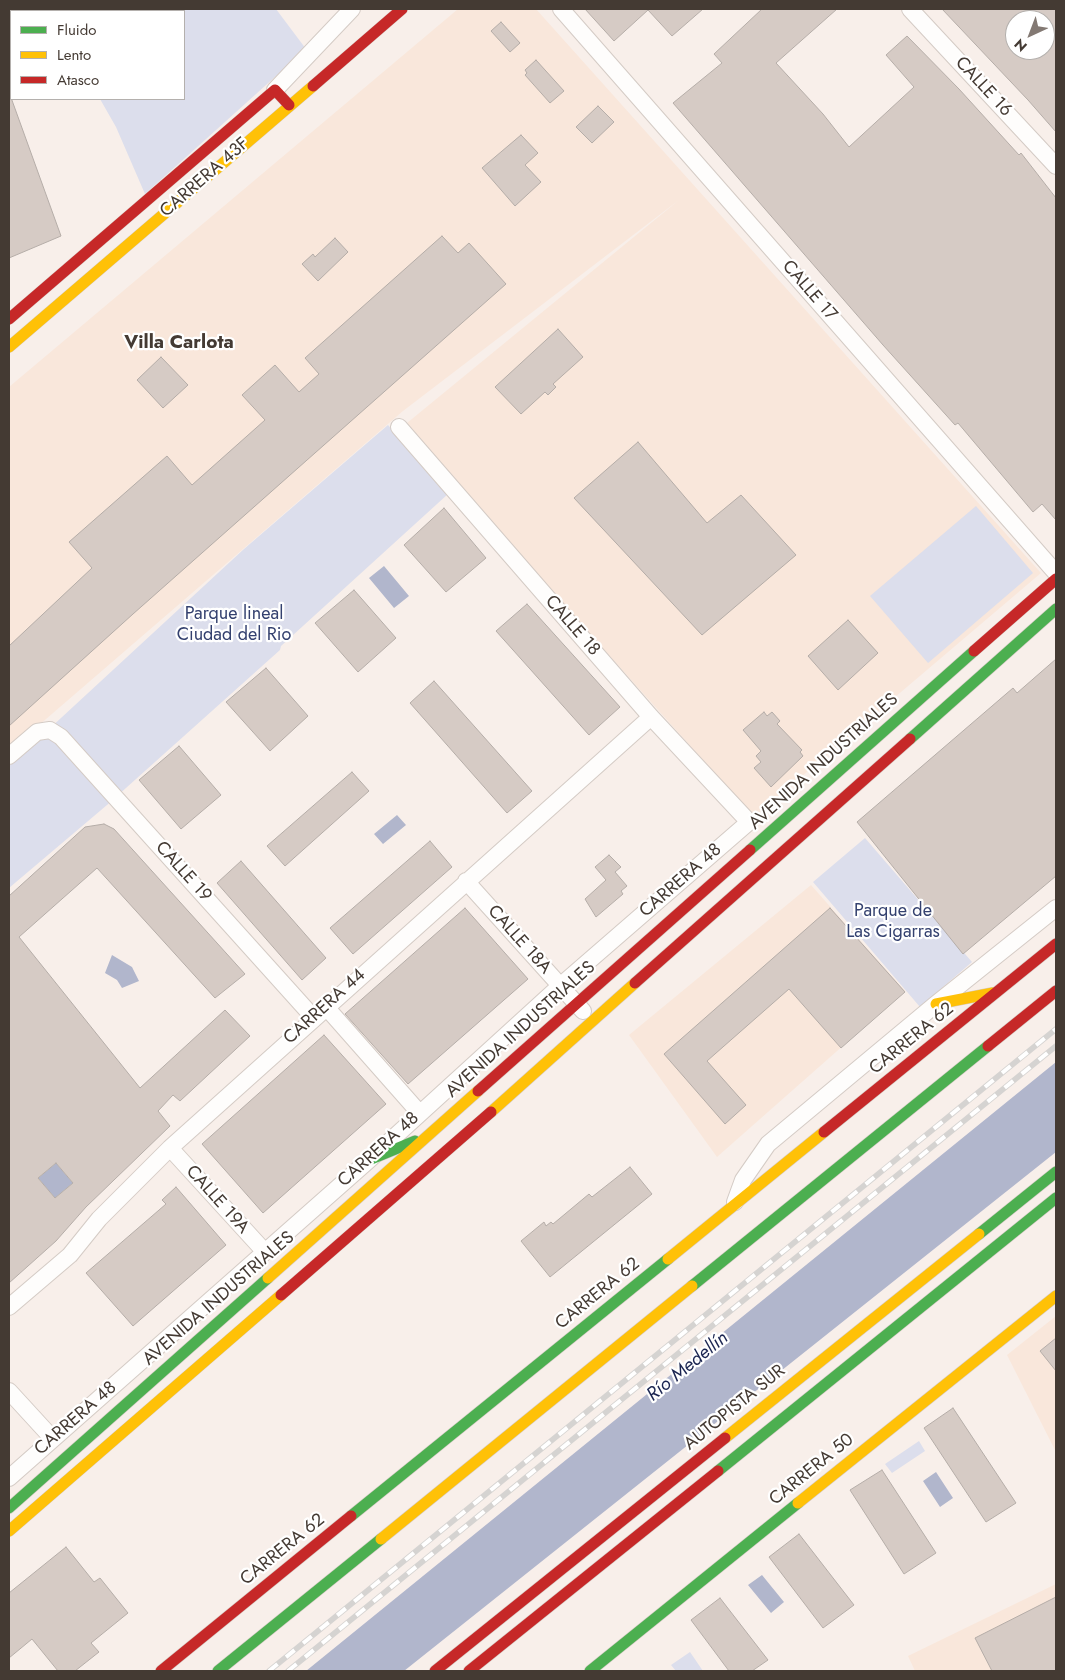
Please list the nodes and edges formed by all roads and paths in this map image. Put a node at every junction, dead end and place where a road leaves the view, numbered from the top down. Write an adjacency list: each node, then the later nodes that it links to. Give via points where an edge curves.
1 (352, 9): 5 (street, CARRERA 43F)
2 (402, 9): 6 (main road, CARRERA 43F)
3 (561, 9): 11 (street, CALLE 17)
4 (910, 9): 7 (street, CALLE 16)
5 (275, 90): 6 (main road); 8 (main road, CARRERA 43F)
6 (289, 105): 9 (main road, CARRERA 43F)
7 (1056, 166)
8 (9, 319)
9 (9, 347)
10 (399, 427): 14 (street, CALLE 18)
11 (1056, 573)
12 (1056, 579): 23 (main road, AVENIDA INDUSTRIALES)
13 (1054, 616): 27 (main road, AVENIDA INDUSTRIALES)
14 (651, 718): 16 (street, CALLE 18); 17 (street, CARRERA 44)
15 (9, 756): 26 (street, CALLE 19, via 37,732 50,730 67,743)
16 (749, 822): 20 (street, CARRERA 48)
17 (466, 881): 20 (street, CALLE 18A); 25 (street, CARRERA 44)
18 (1056, 908): 24 (street)
19 (1056, 944): 22 (main road, CARRERA 62)
20 (560, 986): 23 (street, CALLE 18A); 31 (street, CARRERA 48)
21 (1056, 991): 39 (main road)
22 (997, 992): 24 (main road); 34 (main road, CARRERA 62)
23 (577, 1003): 27 (street, CALLE 18A); 29 (main road, AVENIDA INDUSTRIALES)
24 (936, 1004): 34 (street, via 768,1144 743,1180)
25 (326, 1007): 26 (street, CARRERA 44); 28 (street)
26 (313, 1017): 30 (street, CARRERA 44)
27 (592, 1021): 44 (main road, AVENIDA INDUSTRIALES, via 392,1200)
28 (416, 1109)
29 (434, 1132): 31 (main road); 43 (main road, AVENIDA INDUSTRIALES)
30 (170, 1148): 35 (street, CALLE 19A); 37 (street, CARRERA 44, via 99,1219 70,1255)
31 (369, 1160): 35 (street, CARRERA 48)
32 (1056, 1172): 49 (main road, AUTOPISTA SUR)
33 (1056, 1198): 50 (main road)
34 (734, 1205): 46 (main road, CARRERA 62)
35 (265, 1252): 40 (street, CARRERA 48)
36 (1056, 1296): 51 (main road, CARRERA 50)
37 (9, 1307)
38 (9, 1391): 40 (street)
39 (514, 1432): 42 (main road); 48 (main road)
40 (53, 1440): 41 (street, CARRERA 48)
41 (9, 1478)
42 (431, 1483)
43 (9, 1508)
44 (9, 1531)
45 (348, 1534): 46 (main road)
46 (274, 1580): 47 (main road, CARRERA 62)
47 (161, 1671)
48 (218, 1671)
49 (435, 1671)
50 (469, 1671)
51 (590, 1671)

